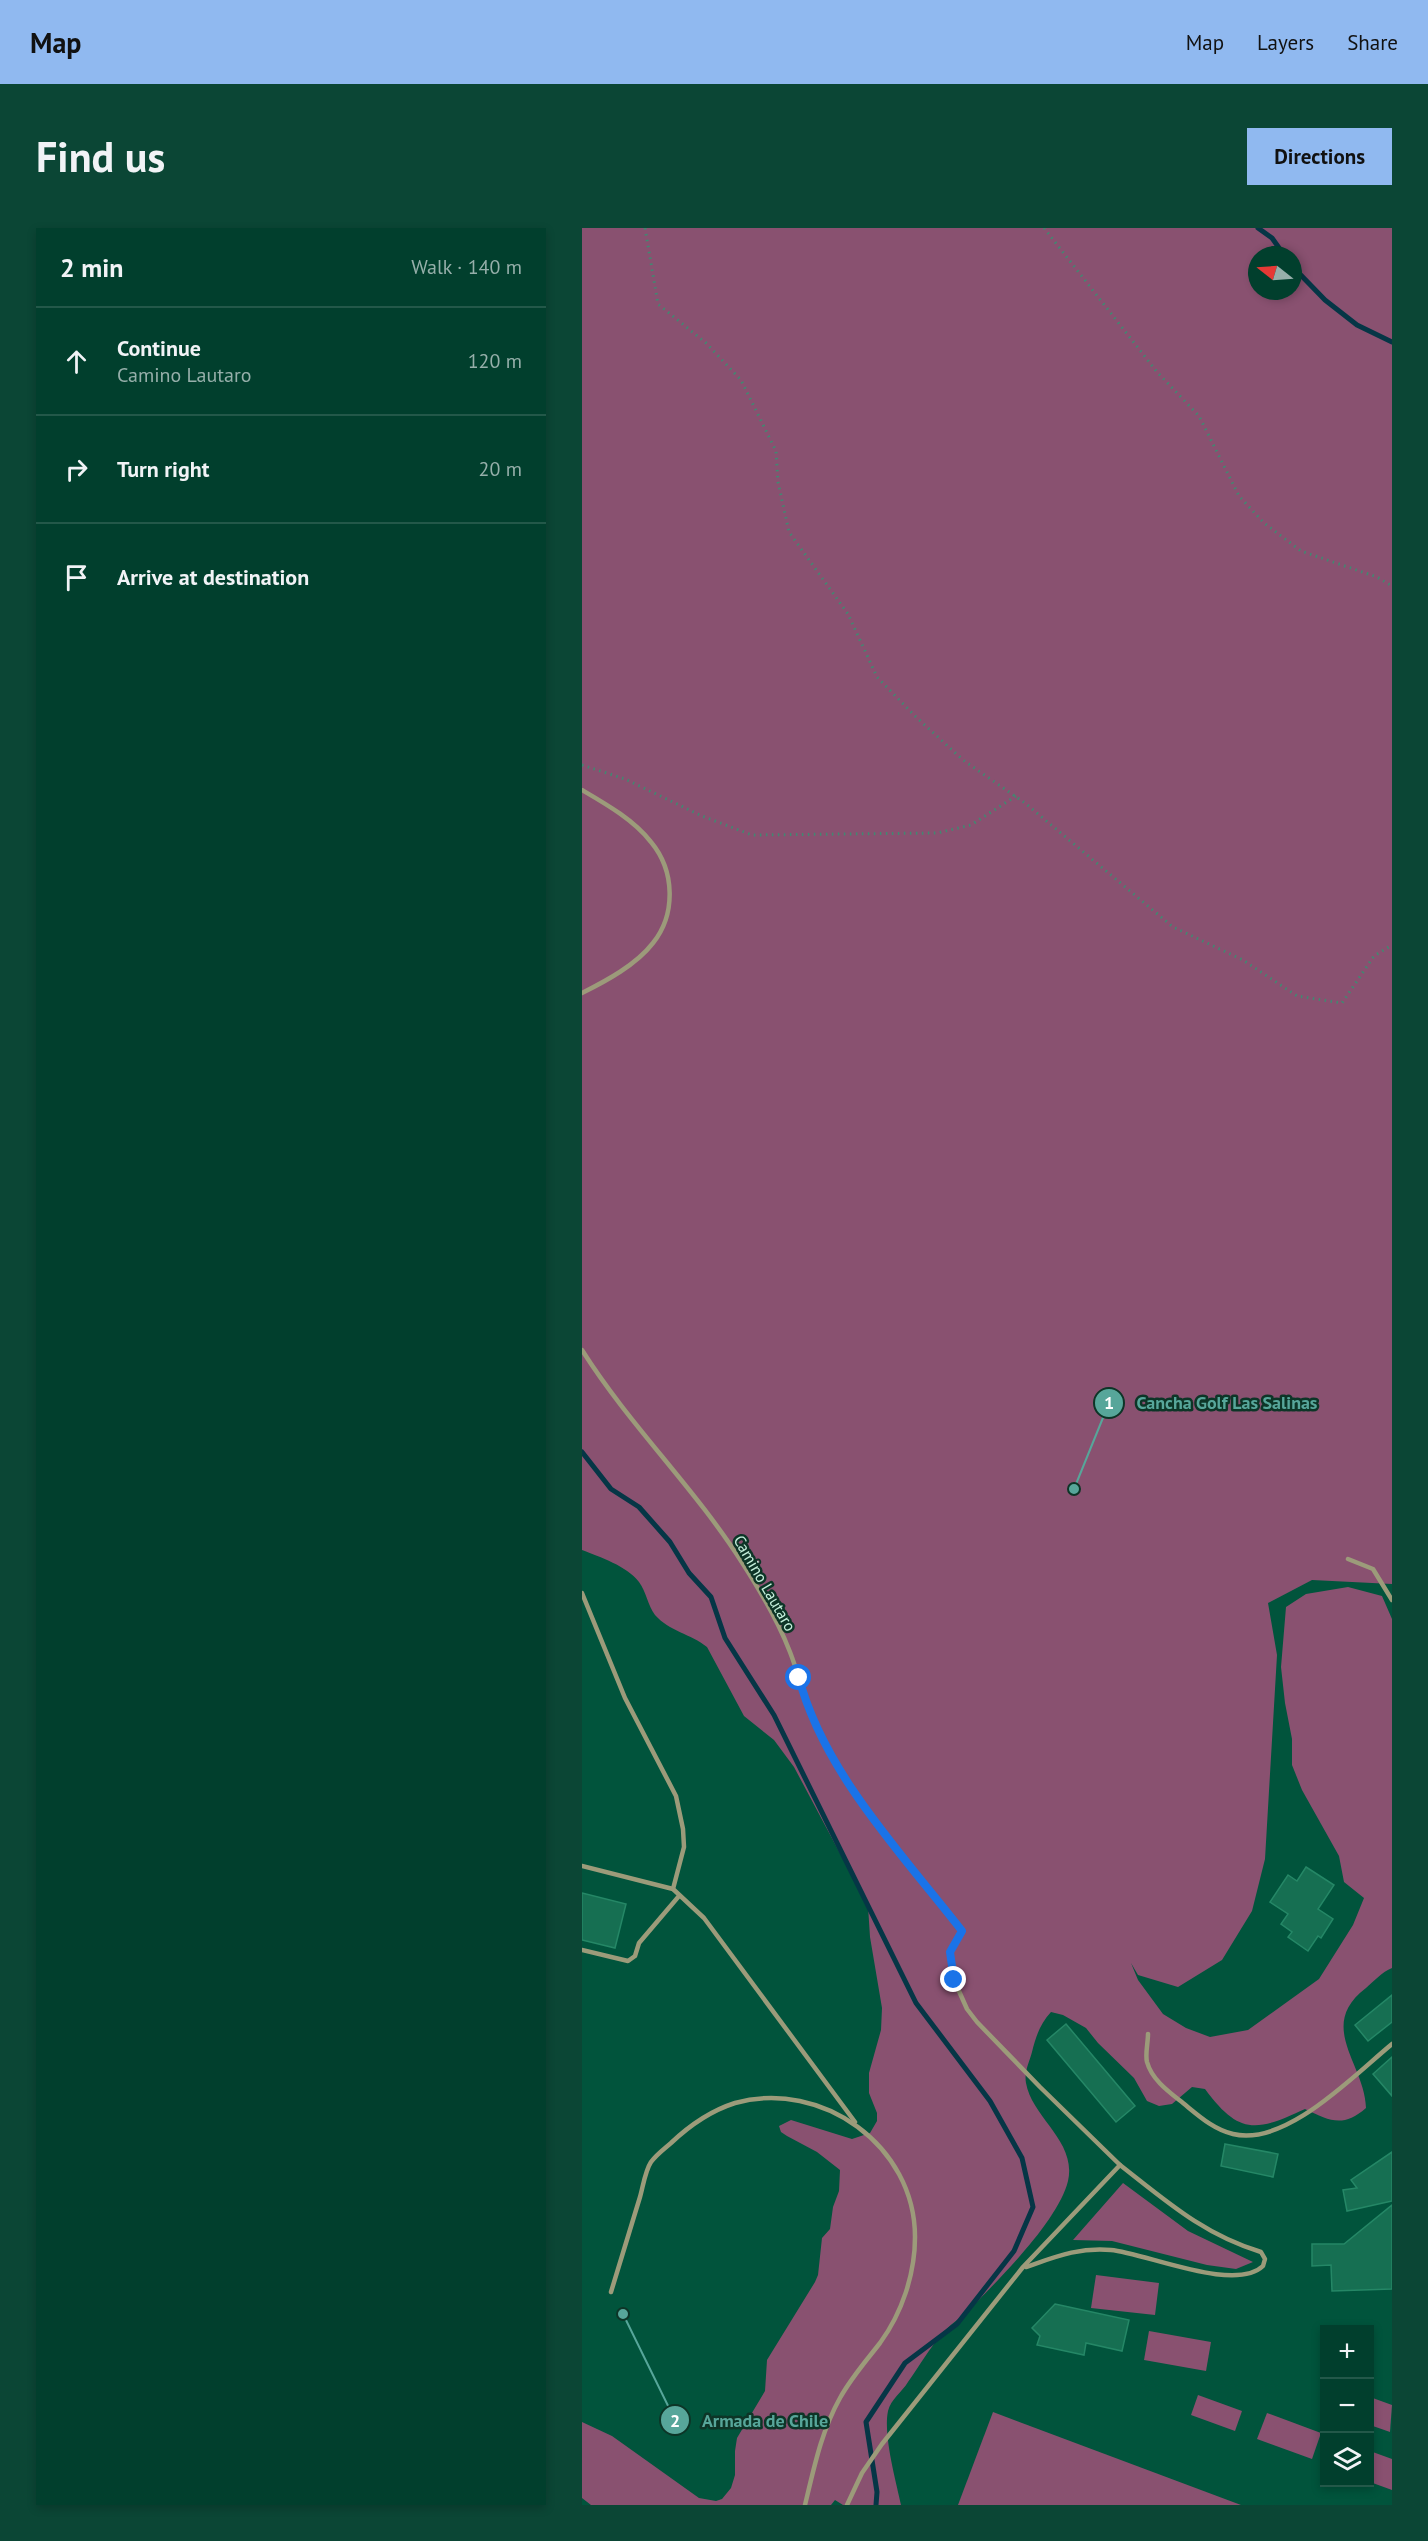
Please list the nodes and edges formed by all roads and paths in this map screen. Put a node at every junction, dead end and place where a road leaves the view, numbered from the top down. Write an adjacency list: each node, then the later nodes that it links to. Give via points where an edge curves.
1 (645, 228): 6 (path, via 658,304 706,343 741,380 776,451 789,532 848,614 877,677 963,760)
2 (1044, 228): 3 (path, via 1157,372 1199,416 1239,496 1264,523 1301,551 1377,577)
3 (1392, 586)
4 (582, 765): 6 (path, via 625,779 752,835 937,833 971,825)
5 (582, 790): 8 (lane, via 650,839 663,860 670,897 665,921 645,952)
6 (1016, 796): 7 (path, via 1173,927 1243,960 1297,996 1342,1003 1374,956)
7 (1392, 945)
8 (582, 993)
9 (582, 1350): 20 (lane, Camino Lautaro, via 744,1565 779,1628 806,1705 832,1758 863,1805 962,1931 950,1952 954,1980 967,2009)
10 (1348, 1559): 12 (lane, via 1374,1569)
11 (582, 1593): 14 (lane, via 625,1698 676,1796 684,1847)
12 (1392, 1600)
13 (582, 1866): 14 (lane)
14 (673, 1889): 15 (lane)
15 (679, 1896): 16 (lane, via 628,1961); 19 (lane, via 704,1918)
16 (582, 1950)
17 (1148, 2034): 18 (lane, via 1147,2061 1157,2081 1207,2123 1249,2136 1262,2136 1302,2118)
18 (1392, 2044)
19 (859, 2126): 22 (lane, via 826,2108 781,2098 735,2103 701,2118 650,2163); 23 (lane, via 884,2151 903,2182 914,2216 915,2252 908,2287 891,2324 852,2378 829,2419)
20 (1120, 2165): 21 (lane); 21 (lane, via 1193,2222 1261,2253 1263,2266 1257,2271 1231,2275 1199,2272 1113,2250 1079,2249)
21 (1023, 2267): 24 (lane, via 882,2444)
22 (611, 2292)
23 (805, 2505)
24 (847, 2505)

